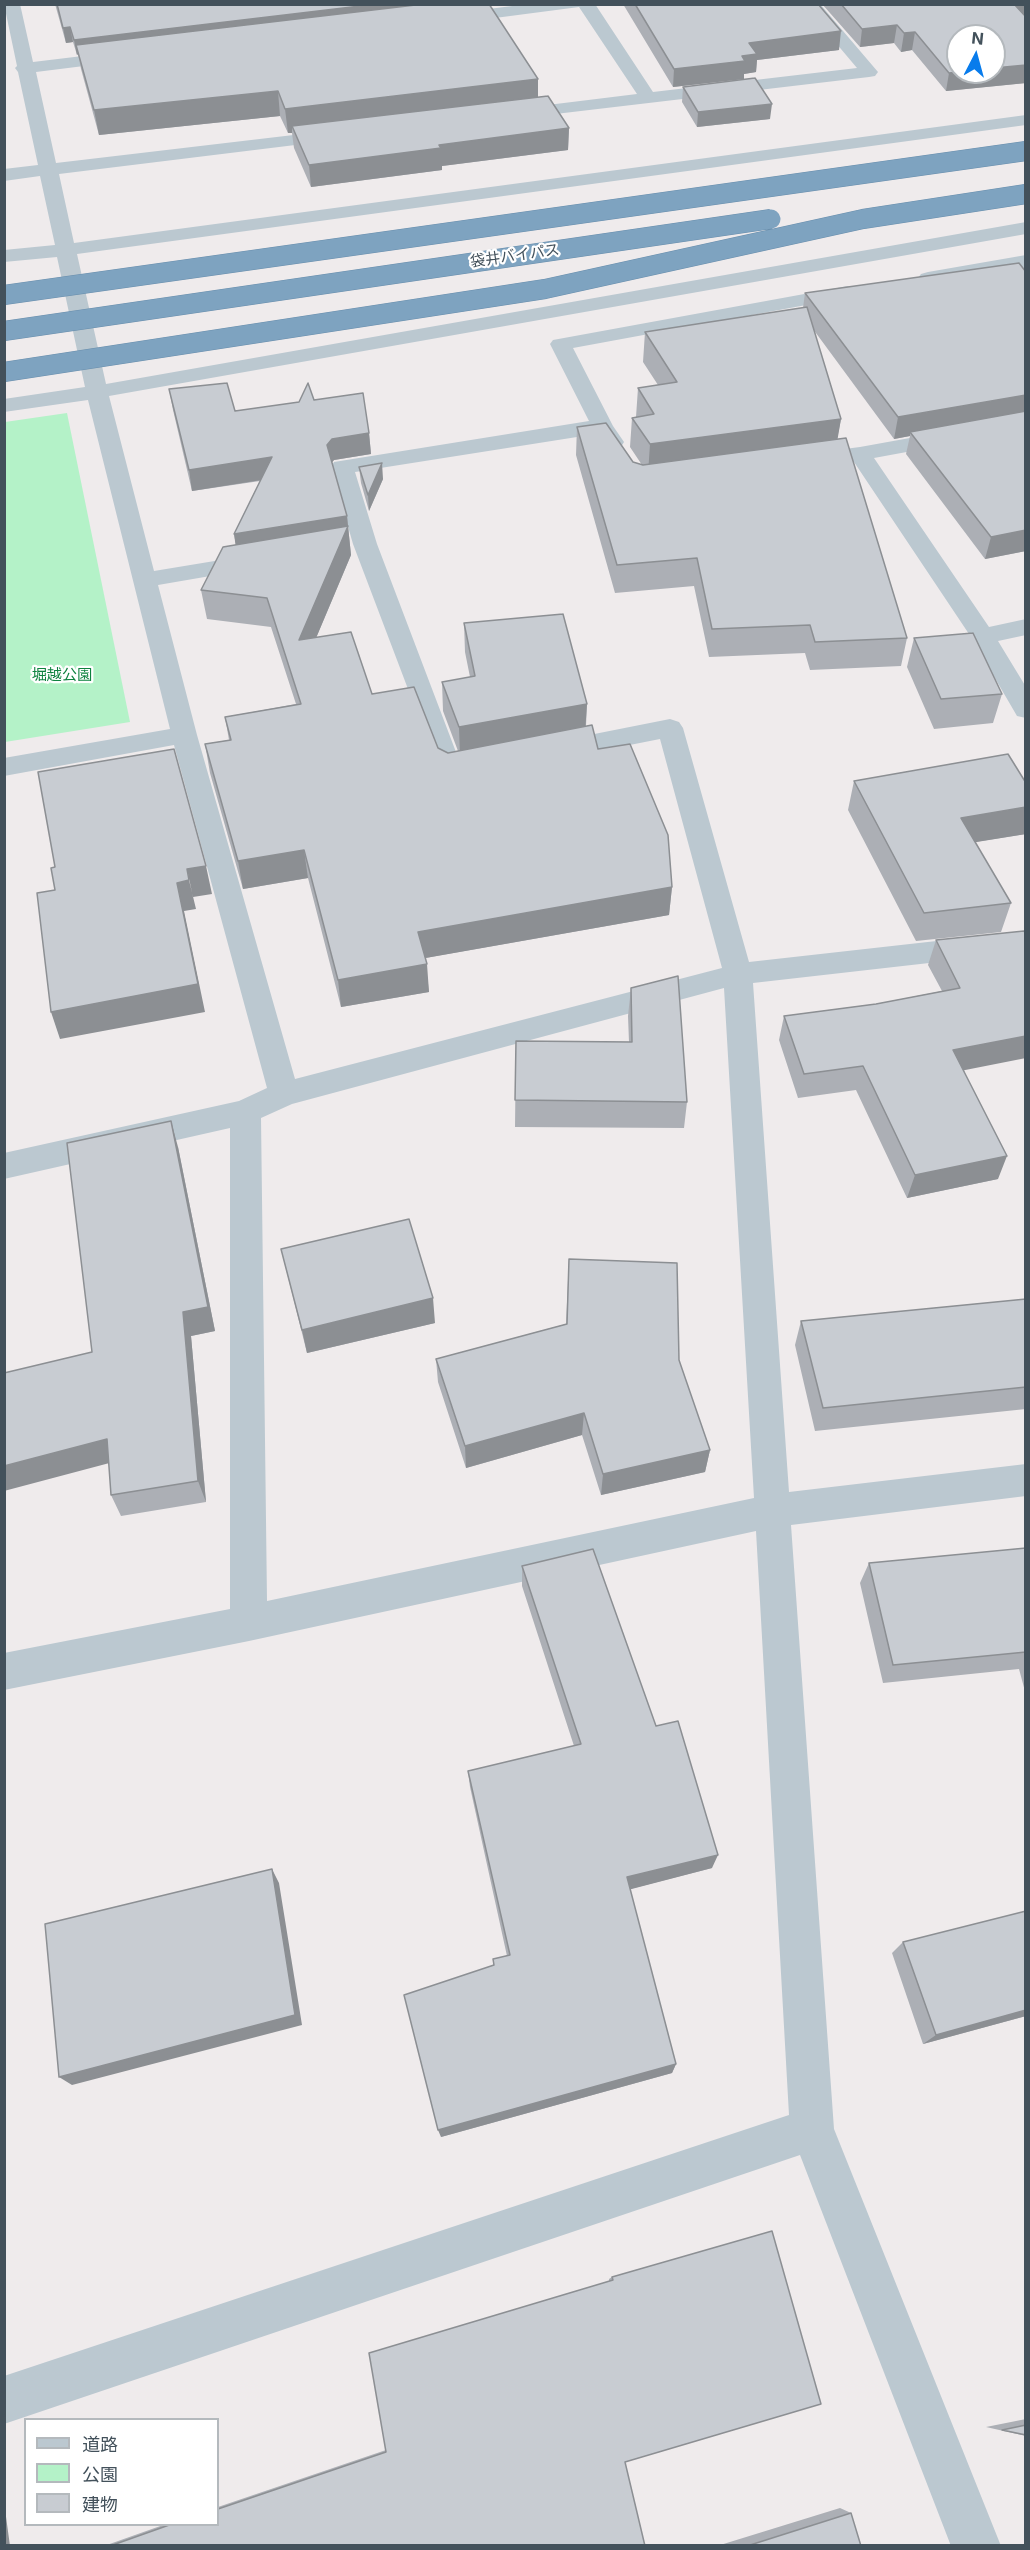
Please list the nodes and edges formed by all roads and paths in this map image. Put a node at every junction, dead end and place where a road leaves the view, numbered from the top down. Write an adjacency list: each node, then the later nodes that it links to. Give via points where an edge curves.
1 (12, 4): 7 (street)
2 (573, 4): 5 (street)
3 (586, 4): 8 (street)
4 (811, 4): 8 (street, via 869,72)
5 (433, 21)
6 (141, 54): 7 (street)
7 (24, 68): 14 (street)
8 (648, 98): 9 (street)
9 (495, 116)
10 (1026, 120): 19 (street)
11 (353, 133): 14 (street)
12 (1026, 142): 22 (highway, via 374,221)
13 (1026, 151): 25 (highway, 袋井バイパス, bridge)
14 (46, 170): 15 (street); 19 (street)
15 (4, 175)
16 (1026, 183): 26 (highway, 袋井バイパス, bridge)
17 (1026, 194): 27 (highway, bridge, via 863,219 545,289)
18 (1026, 228): 28 (street)
19 (66, 250): 20 (street); 28 (street)
20 (4, 256)
21 (1026, 262): 23 (street)
22 (4, 273)
23 (908, 281)
24 (873, 288): 31 (street, via 560,344)
25 (4, 296)
26 (4, 331)
27 (4, 372)
28 (97, 392): 29 (street); 36 (street)
29 (4, 406)
30 (1026, 423): 32 (street)
31 (602, 426): 33 (street); 42 (street, via 342,467 354,546 450,771)
32 (860, 454): 34 (street); 38 (street)
33 (622, 455)
34 (780, 465)
35 (284, 557): 36 (street)
36 (144, 580): 40 (street)
37 (1026, 627): 38 (street)
38 (983, 636): 39 (street)
39 (1026, 710)
40 (184, 735): 43 (street); 46 (street)
41 (531, 755): 45 (street, via 670,728)
42 (496, 762)
43 (4, 767)
44 (1026, 941): 45 (street)
45 (738, 974): 46 (street); 50 (street)
46 (284, 1094): 47 (street)
47 (245, 1112): 48 (street); 51 (street)
48 (4, 1166)
49 (1026, 1480): 50 (street)
50 (772, 1511): 51 (street); 53 (street)
51 (249, 1623): 52 (street)
52 (4, 1672)
53 (812, 2129): 54 (street); 55 (street)
54 (4, 2400)
55 (976, 2546)

